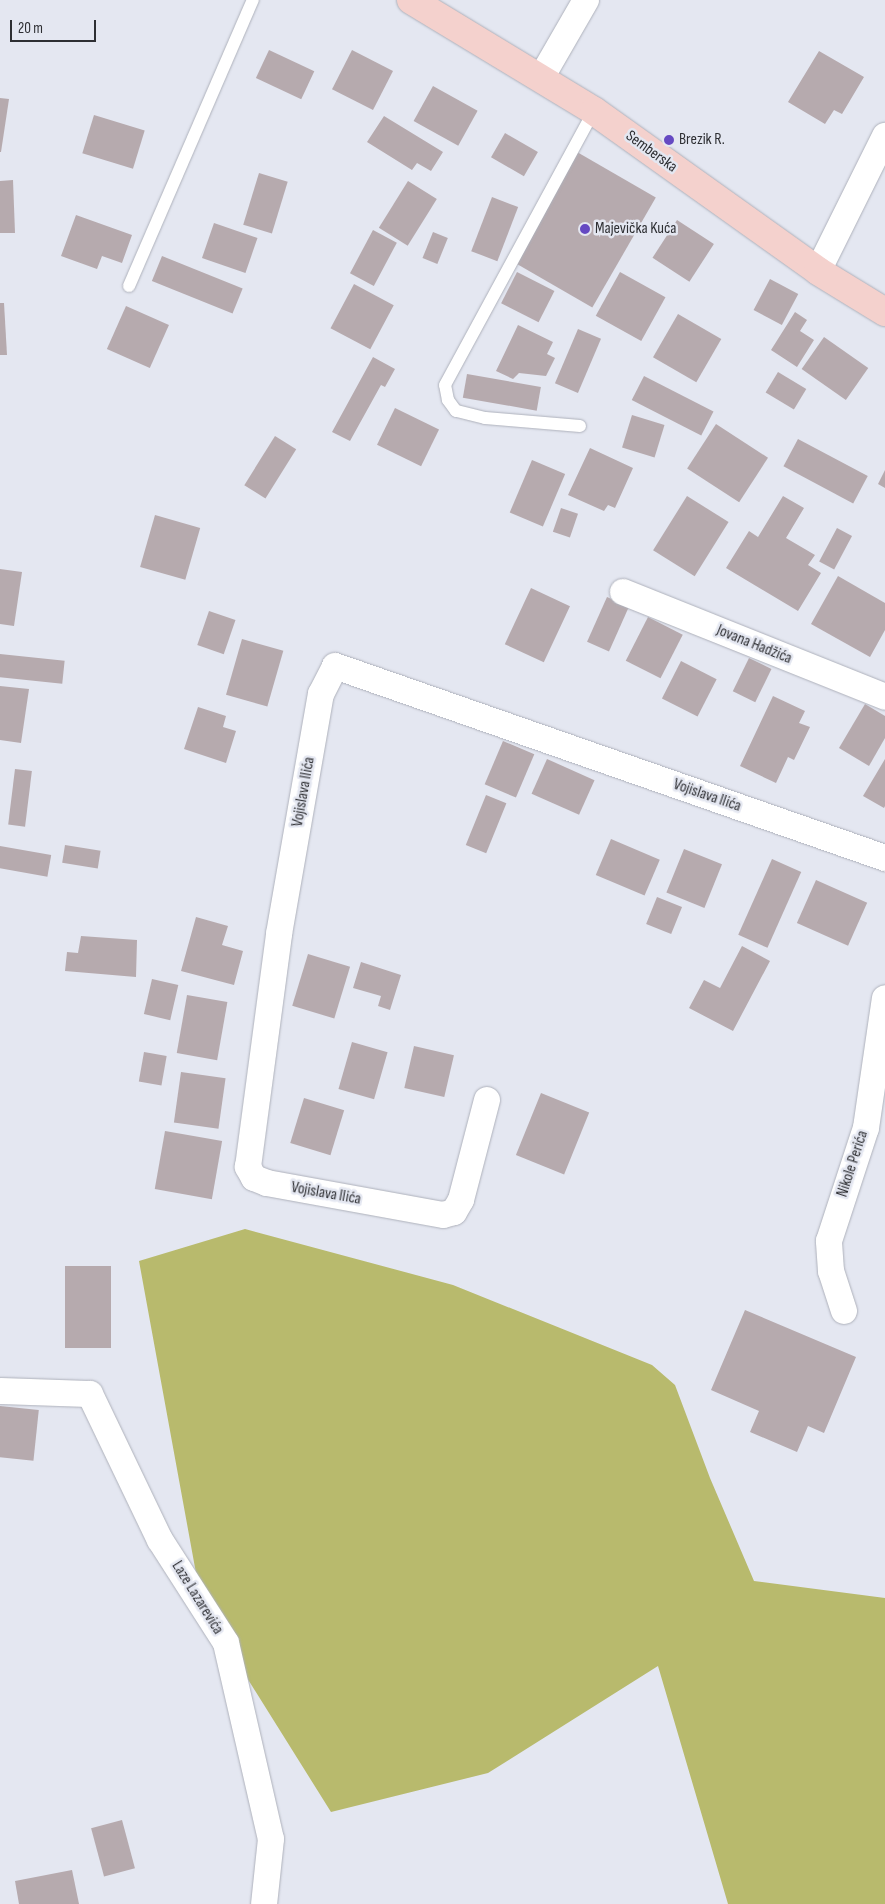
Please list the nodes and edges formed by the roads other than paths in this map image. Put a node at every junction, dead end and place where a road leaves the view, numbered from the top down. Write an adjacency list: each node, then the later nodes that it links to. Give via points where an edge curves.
1 (253, 0): 8 (lane)
2 (411, 0): 4 (main road, Semberska)
3 (586, 0): 4 (street)
4 (541, 78): 5 (main road, Semberska)
5 (594, 111): 7 (main road, Semberska); 10 (lane, via 445,385 448,400 456,411 485,418)
6 (885, 136): 7 (street)
7 (818, 271): 9 (main road, Semberska)
8 (129, 286)
9 (885, 312)
10 (580, 426)
11 (624, 592): 12 (street, Jovana Hadžića)
12 (885, 697)
13 (885, 858): 15 (street, Vojislava Ilića, via 335,666 321,694 283,914 248,1167 254,1178 267,1183 442,1215 454,1212 461,1200)
14 (884, 1010): 16 (street, Nikole Perića, via 866,1128 829,1241 831,1271)
15 (487, 1100)
16 (844, 1311)
17 (0, 1391): 18 (street, Laze Lazarevića, via 90,1394 160,1540 226,1643 271,1839)
18 (264, 1904)

